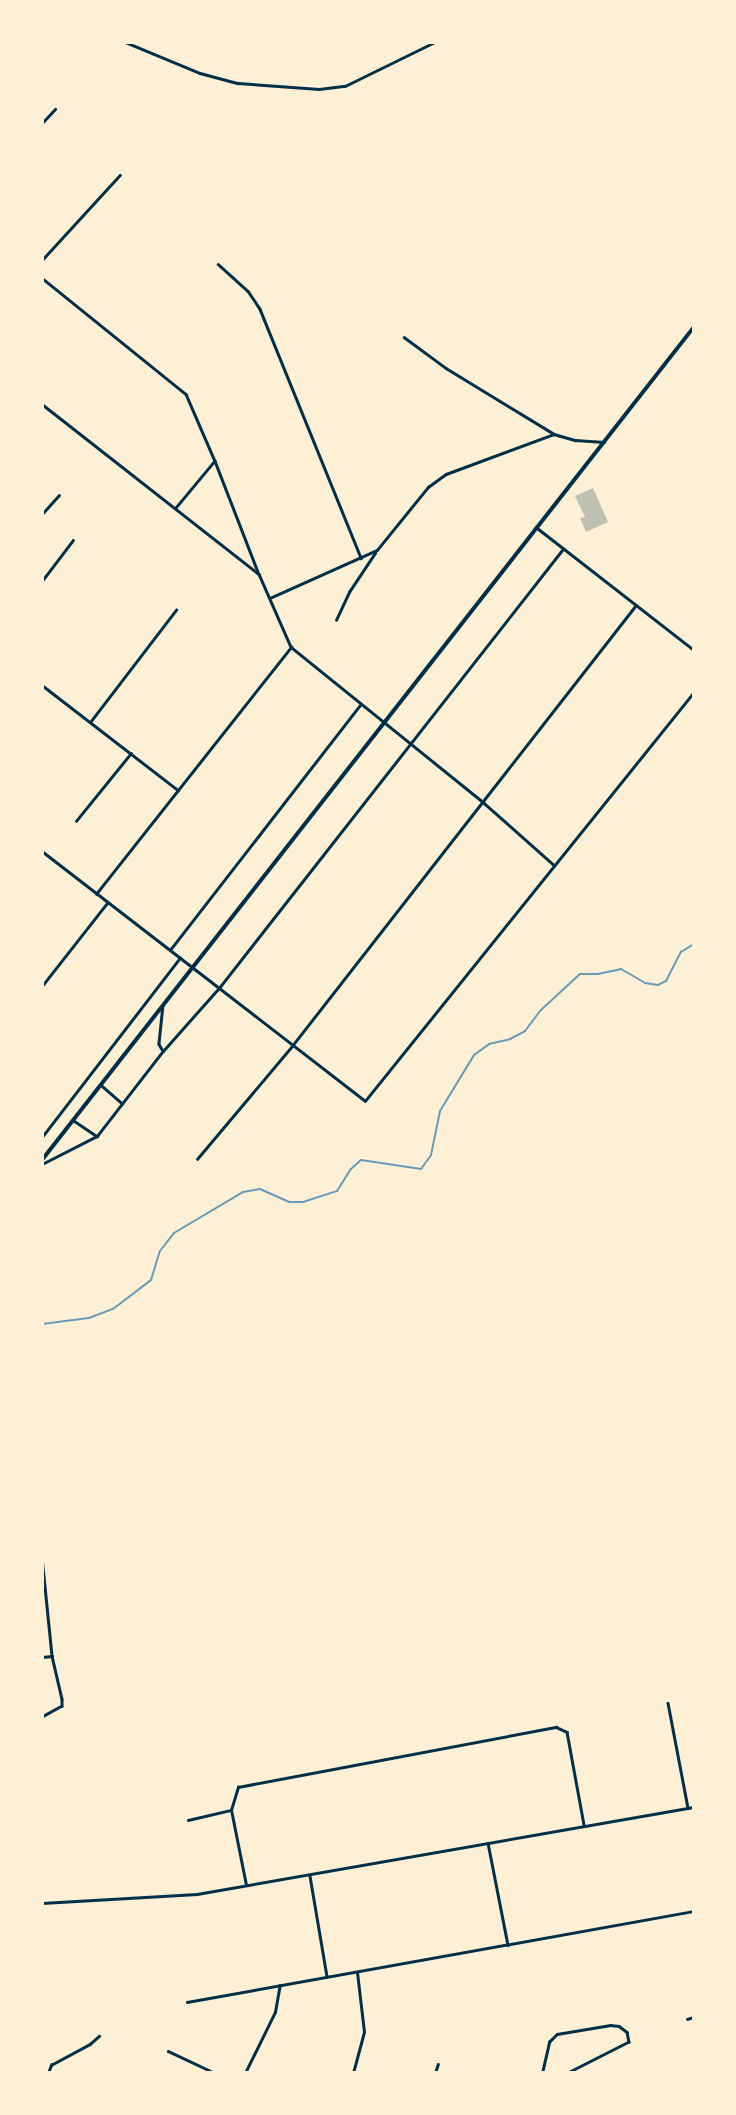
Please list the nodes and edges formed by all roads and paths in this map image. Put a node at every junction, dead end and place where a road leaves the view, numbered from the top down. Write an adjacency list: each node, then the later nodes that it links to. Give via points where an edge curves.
1 (125, 42): 2 (street, via 200,73 238,83 319,89 345,86)
2 (435, 42)
3 (55, 109): 4 (street)
4 (42, 123)
5 (120, 174): 6 (street)
6 (42, 260)
7 (218, 264): 22 (street, via 248,291 260,309)
8 (42, 278): 14 (street, via 184,391)
9 (694, 327): 13 (street)
10 (404, 337): 12 (street)
11 (42, 404): 16 (street)
12 (554, 434): 13 (street); 21 (street, via 437,479)
13 (604, 442): 18 (street)
14 (215, 461): 16 (street); 23 (street)
15 (59, 495): 17 (street)
16 (176, 508): 23 (street)
17 (42, 514)
18 (536, 527): 20 (street); 35 (street)
19 (74, 540): 24 (street)
20 (563, 549): 26 (street); 36 (street)
21 (377, 550): 22 (street); 28 (street)
22 (361, 558): 25 (street)
23 (259, 574): 25 (street)
24 (42, 581)
25 (270, 598): 29 (street)
26 (636, 605): 30 (street); 39 (street)
27 (176, 610): 34 (street)
28 (336, 620)
29 (291, 647): 33 (street); 38 (street)
30 (694, 650)
31 (42, 685): 34 (street)
32 (694, 692): 42 (street)
33 (360, 705): 35 (street); 45 (street)
34 (91, 721): 37 (street)
35 (384, 723): 36 (street); 47 (street)
36 (410, 745): 39 (street); 49 (street)
37 (131, 753): 38 (street); 40 (street)
38 (178, 790): 43 (street)
39 (484, 803): 42 (street); 51 (street)
40 (76, 821)
41 (42, 850): 43 (street)
42 (555, 865): 51 (street, via 365,1101)
43 (96, 894): 44 (street)
44 (107, 903): 45 (street); 48 (street)
45 (170, 950): 46 (street)
46 (180, 958): 47 (street); 57 (street)
47 (192, 967): 49 (street); 50 (street)
48 (42, 986)
49 (219, 988): 51 (street); 52 (street)
50 (163, 1004): 52 (street, via 159,1044); 53 (street)
51 (292, 1046): 58 (street)
52 (163, 1051): 54 (street)
53 (100, 1085): 54 (street); 55 (street)
54 (122, 1104): 56 (street)
55 (73, 1120): 56 (street); 59 (street)
56 (97, 1136): 59 (street)
57 (42, 1137)
58 (197, 1159)
59 (42, 1162)
60 (42, 1558): 61 (street)
61 (44, 1577): 62 (street)
62 (52, 1656): 63 (street); 65 (street, via 62,1706)
63 (42, 1657)
64 (668, 1703): 67 (street)
65 (42, 1717)
66 (694, 1807): 67 (street)
67 (688, 1808): 70 (street)
68 (231, 1810): 69 (street); 70 (street, via 234,1793 244,1784 556,1727 567,1732); 73 (street)
69 (188, 1820)
70 (584, 1825): 71 (street)
71 (488, 1843): 72 (street); 76 (street)
72 (310, 1876): 73 (street); 78 (street)
73 (246, 1886): 74 (street, via 171,1897)
74 (42, 1903)
75 (694, 1911): 76 (street)
76 (508, 1945): 77 (street)
77 (357, 1972): 78 (street); 89 (street, via 364,2032)
78 (327, 1976): 79 (street)
79 (280, 1985): 80 (street); 88 (street, via 275,2012)
80 (187, 2001)
81 (694, 2017): 82 (street)
82 (687, 2019)
83 (99, 2036): 86 (street)
84 (168, 2051): 87 (street)
85 (438, 2064): 90 (street)
86 (45, 2073)
87 (215, 2073)
88 (244, 2073)
89 (353, 2073)
90 (435, 2073)
91 (542, 2073): 92 (street, via 549,2042 557,2034 610,2025 627,2032 629,2042)
92 (568, 2073)

